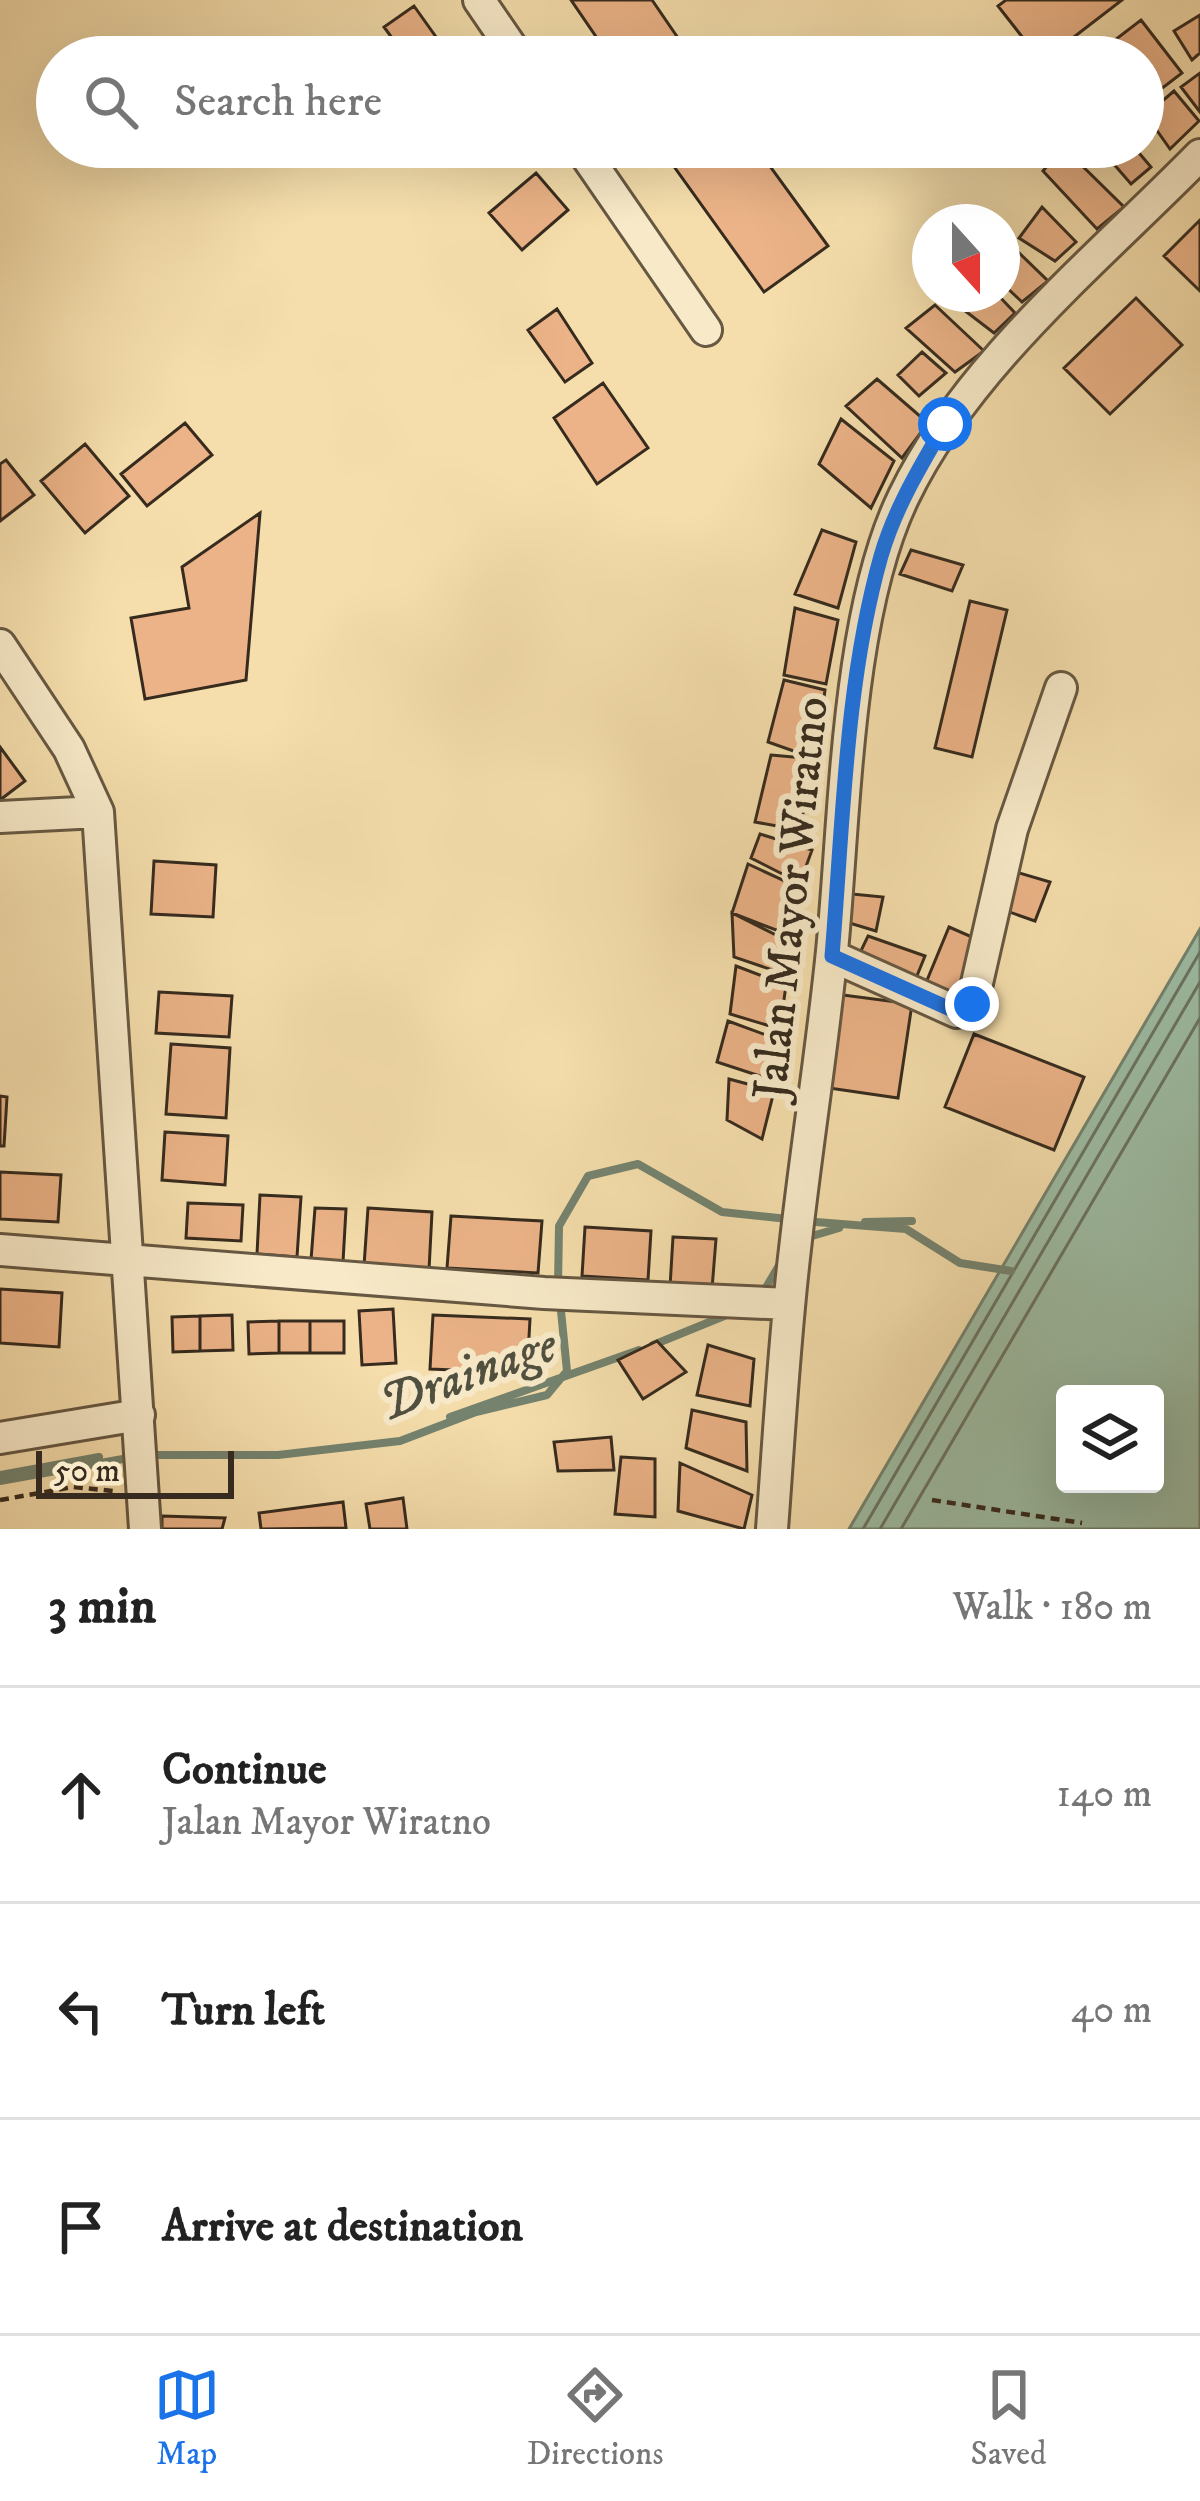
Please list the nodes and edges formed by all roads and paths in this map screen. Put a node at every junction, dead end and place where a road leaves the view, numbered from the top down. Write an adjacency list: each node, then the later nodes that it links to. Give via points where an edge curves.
1 (478, 0): 2 (street)
2 (503, 36)
3 (1200, 155): 10 (street, Jalan Mayor Wiratno, via 979,381 903,497 881,557 856,688)
4 (594, 168): 5 (street)
5 (706, 330)
6 (0, 645): 8 (street)
7 (1061, 688): 10 (street, via 1012,829 972,1004 957,1012)
8 (98, 812): 9 (street); 12 (street)
9 (0, 817)
10 (832, 956): 13 (street, Jalan Mayor Wiratno)
11 (0, 1250): 12 (street)
12 (125, 1257): 13 (street, via 544,1293); 14 (street)
13 (788, 1304): 21 (street, Jalan Mayor Wiratno)
14 (140, 1427): 15 (street); 16 (street)
15 (0, 1438)
16 (142, 1491): 17 (path, via 73,1487); 20 (street)
17 (0, 1499)
18 (932, 1500): 19 (path)
19 (1082, 1523)
20 (145, 1529)
21 (772, 1529)

